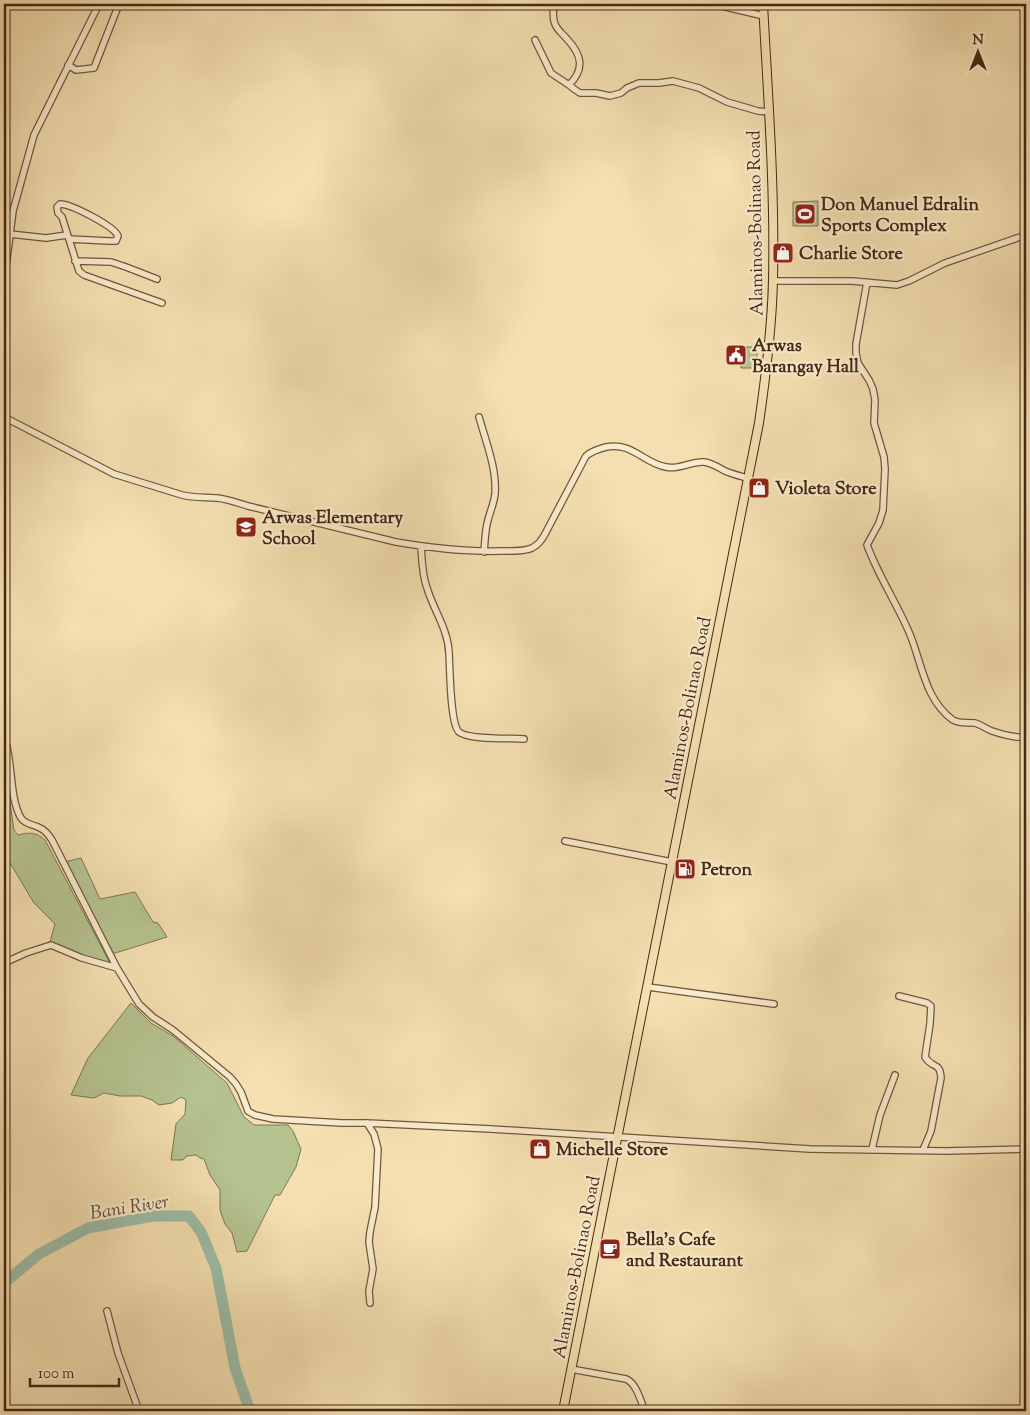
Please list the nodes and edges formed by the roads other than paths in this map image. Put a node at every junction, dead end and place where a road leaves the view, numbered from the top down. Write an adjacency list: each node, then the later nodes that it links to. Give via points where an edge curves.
1 (98, 4): 8 (street)
2 (119, 4): 8 (street, via 94,68 76,70)
3 (553, 4): 9 (street, via 555,26 578,53 580,62 577,77)
4 (714, 4): 6 (street)
5 (763, 4): 6 (main road, Alaminos-Bolinao Road)
6 (764, 16): 10 (main road, Alaminos-Bolinao Road)
7 (535, 40): 9 (street, via 551,73)
8 (68, 65): 11 (street, via 34,135 13,211)
9 (569, 84): 10 (street, via 580,92 614,96 639,83 673,81 699,88 727,102)
10 (769, 112): 16 (main road, Alaminos-Bolinao Road)
11 (10, 234): 13 (street); 17 (street)
12 (1026, 235): 18 (street, via 945,263 897,285)
13 (68, 237): 13 (street, via 116,241 118,236 87,214 60,204 57,210); 14 (street)
14 (75, 261): 15 (street, via 111,262); 19 (street, via 84,274)
15 (157, 279)
16 (773, 281): 18 (street); 22 (main road, Alaminos-Bolinao Road, via 768,360)
17 (4, 282)
18 (868, 282): 26 (street, via 856,353 873,389 874,423 885,469 883,510 867,545 909,633 930,693 940,708 955,722 978,724 992,731)
19 (162, 303)
20 (4, 417): 23 (street, via 114,474 154,487 190,497 233,501)
21 (479, 417): 24 (street, via 495,488)
22 (747, 478): 24 (street, via 713,464 702,462 669,468 630,449 618,446 602,448 586,456 541,541 534,547); 29 (main road, Alaminos-Bolinao Road)
23 (421, 546): 24 (street); 27 (street, via 424,578 447,636 452,710 457,730 468,736)
24 (484, 552)
25 (4, 736): 31 (street, via 20,816 24,822 47,832)
26 (1026, 738)
27 (524, 739)
28 (566, 841): 29 (street)
29 (672, 862): 32 (main road, Alaminos-Bolinao Road)
30 (4, 963): 31 (street, via 51,944 82,958)
31 (117, 968): 36 (street, via 139,1004 230,1077 248,1111 273,1119)
32 (648, 987): 34 (street); 37 (main road, Alaminos-Bolinao Road)
33 (899, 996): 40 (street, via 931,1006 925,1057 938,1067 941,1078 931,1131)
34 (774, 1004)
35 (896, 1075): 39 (street, via 880,1116)
36 (367, 1123): 37 (street); 41 (street, via 378,1149 376,1207 369,1242 373,1269)
37 (617, 1136): 39 (street); 43 (main road, Alaminos-Bolinao Road)
38 (1026, 1149): 40 (street)
39 (872, 1150): 40 (street)
40 (923, 1150)
41 (370, 1303)
42 (107, 1311): 44 (street)
43 (571, 1369): 45 (main road, Alaminos-Bolinao Road); 46 (street, via 631,1381)
44 (138, 1411)
45 (563, 1411)
46 (645, 1411)

